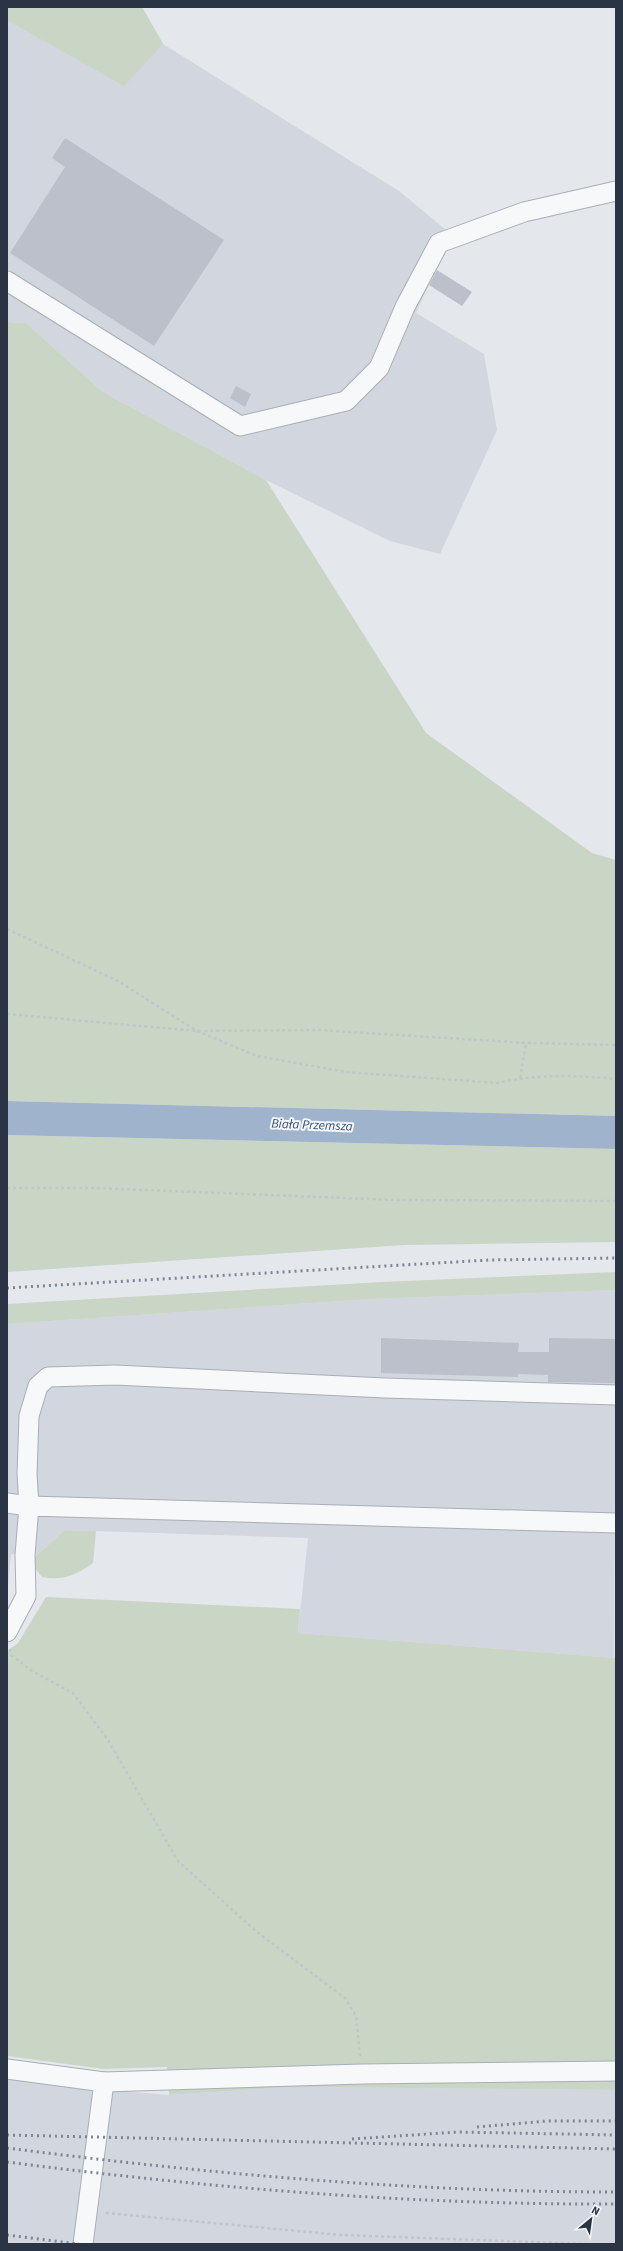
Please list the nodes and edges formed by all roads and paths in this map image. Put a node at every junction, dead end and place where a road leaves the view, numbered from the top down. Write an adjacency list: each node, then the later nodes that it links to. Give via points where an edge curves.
1 (616, 191): 2 (street, via 524,212 439,243 405,307 379,368 346,401 240,426)
2 (7, 281)
3 (7, 929): 5 (path, via 118,981)
4 (7, 1014): 5 (path)
5 (197, 1031): 6 (path, via 319,1030); 8 (path, via 257,1056 346,1072 497,1083)
6 (526, 1043): 7 (path); 8 (path)
7 (616, 1045)
8 (520, 1078): 9 (path, via 567,1075)
9 (616, 1079)
10 (7, 1188): 11 (path, via 95,1188 395,1200)
11 (616, 1200)
12 (616, 1395): 14 (street, via 385,1388 115,1375 48,1377 38,1386 29,1416)
13 (7, 1503): 14 (street)
14 (29, 1506): 15 (street); 16 (street, via 25,1555 26,1596)
15 (616, 1523)
16 (8, 1631): 19 (path, via 11,1655 32,1671 73,1693 108,1740 178,1861 257,1932 345,1998 356,2016)
17 (7, 2069): 20 (street)
18 (616, 2071): 19 (street)
19 (362, 2074): 20 (street)
20 (104, 2082): 21 (street)
21 (88, 2211): 22 (street); 23 (path, via 341,2235)
22 (83, 2244)
23 (587, 2244)

